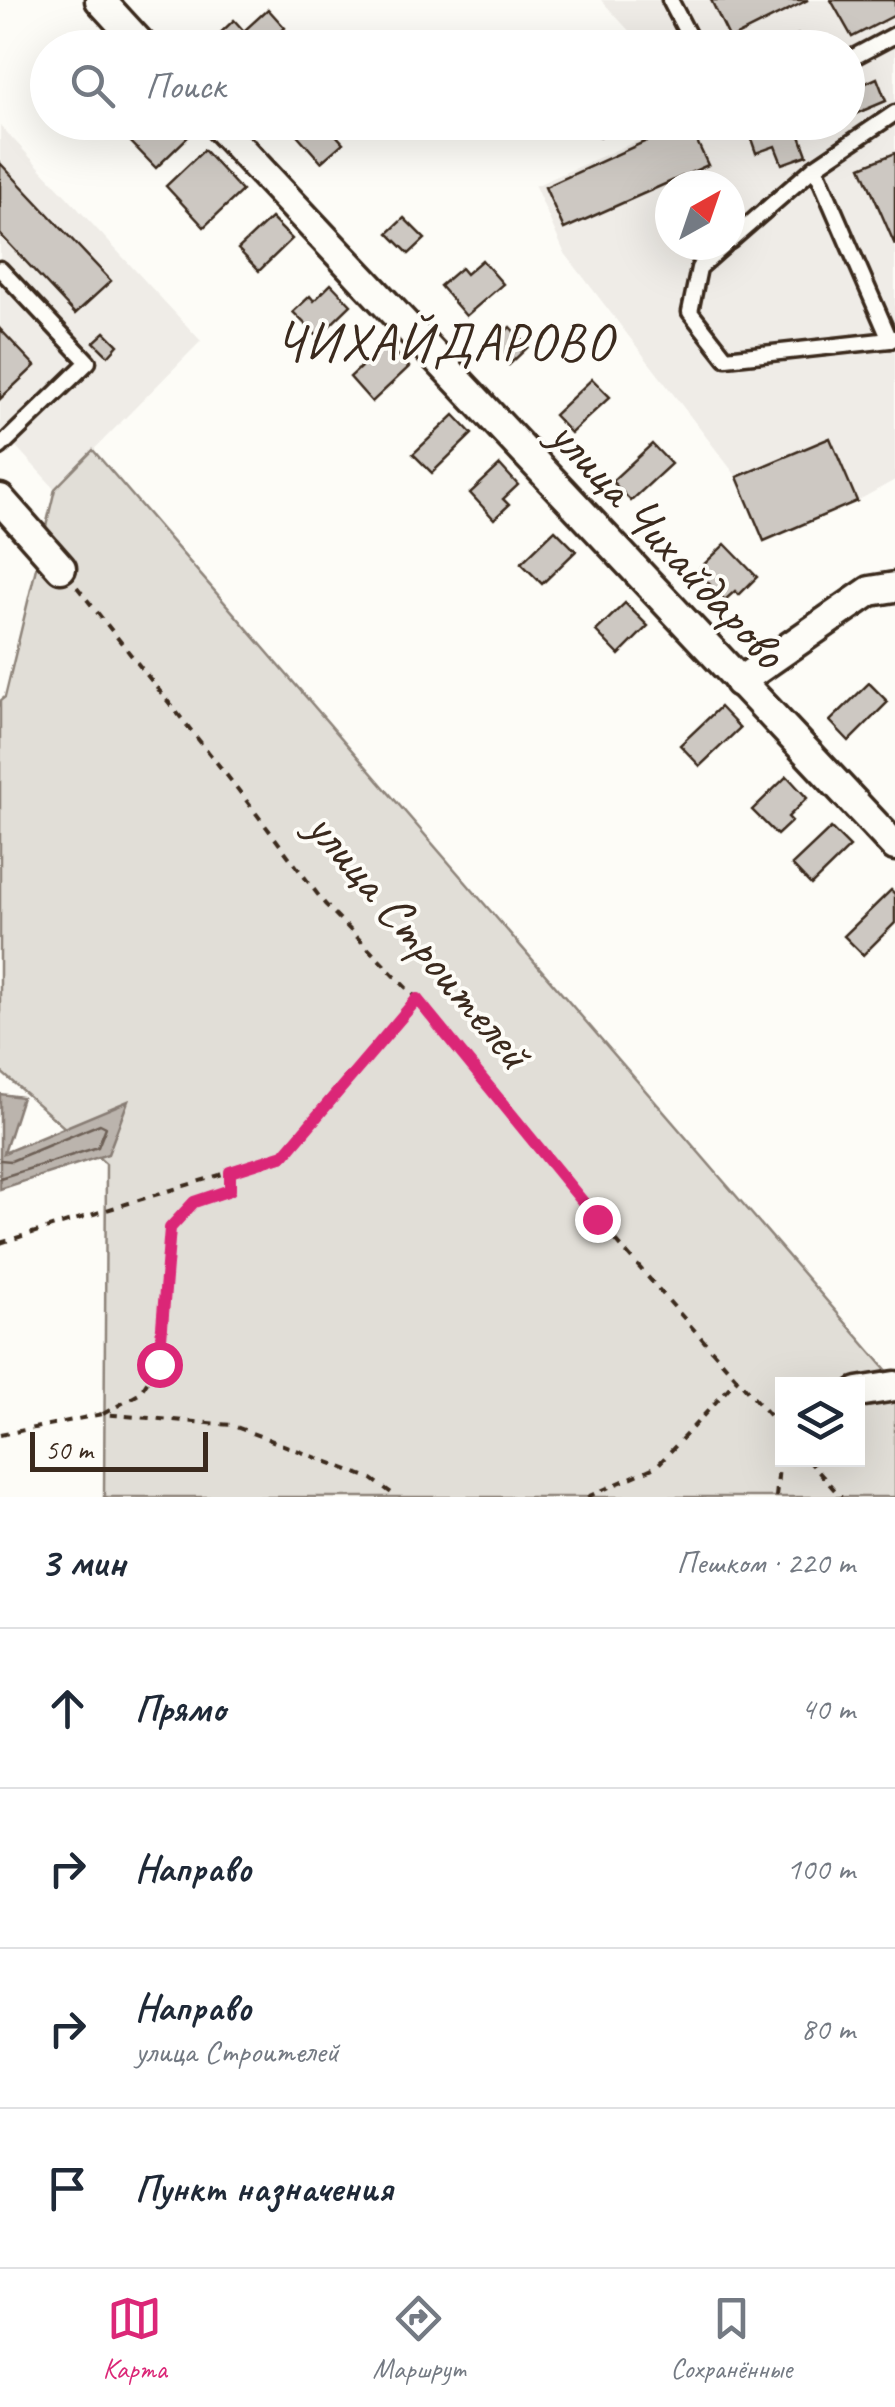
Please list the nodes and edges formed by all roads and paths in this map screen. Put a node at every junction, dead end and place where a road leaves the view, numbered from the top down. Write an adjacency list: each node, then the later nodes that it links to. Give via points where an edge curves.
1 (100, 0): 3 (street)
2 (670, 0): 4 (lane)
3 (128, 30)
4 (686, 30)
5 (895, 35): 6 (lane)
6 (865, 51)
7 (895, 113): 8 (lane)
8 (865, 133)
9 (232, 140): 20 (street, улица Чихайдарово)
10 (855, 140): 11 (lane)
11 (815, 167): 12 (lane); 15 (lane)
12 (745, 228)
13 (708, 260): 15 (lane, via 699,268 690,312 726,358)
14 (0, 269): 16 (lane, via 88,362)
15 (893, 339)
16 (0, 447)
17 (0, 499): 18 (street)
18 (62, 568): 22 (path, улица Строителей, via 325,904)
19 (895, 588): 20 (street, via 870,591)
20 (739, 682): 21 (street, улица Чихайдарово)
21 (895, 846)
22 (417, 999): 23 (path, via 284,1155); 25 (path, улица Строителей)
23 (230, 1172): 24 (path); 28 (path, via 230,1190 194,1202 170,1228 159,1364 139,1394)
24 (0, 1242)
25 (738, 1378): 29 (path, улица Строителей); 34 (path, via 657,1466)
26 (895, 1386): 27 (street)
27 (865, 1391)
28 (102, 1414): 30 (path); 33 (path, via 230,1424 372,1479)
29 (775, 1424)
30 (0, 1435)
31 (779, 1467): 35 (path)
32 (814, 1467): 36 (path)
33 (397, 1497)
34 (587, 1497)
35 (776, 1497)
36 (841, 1497)

